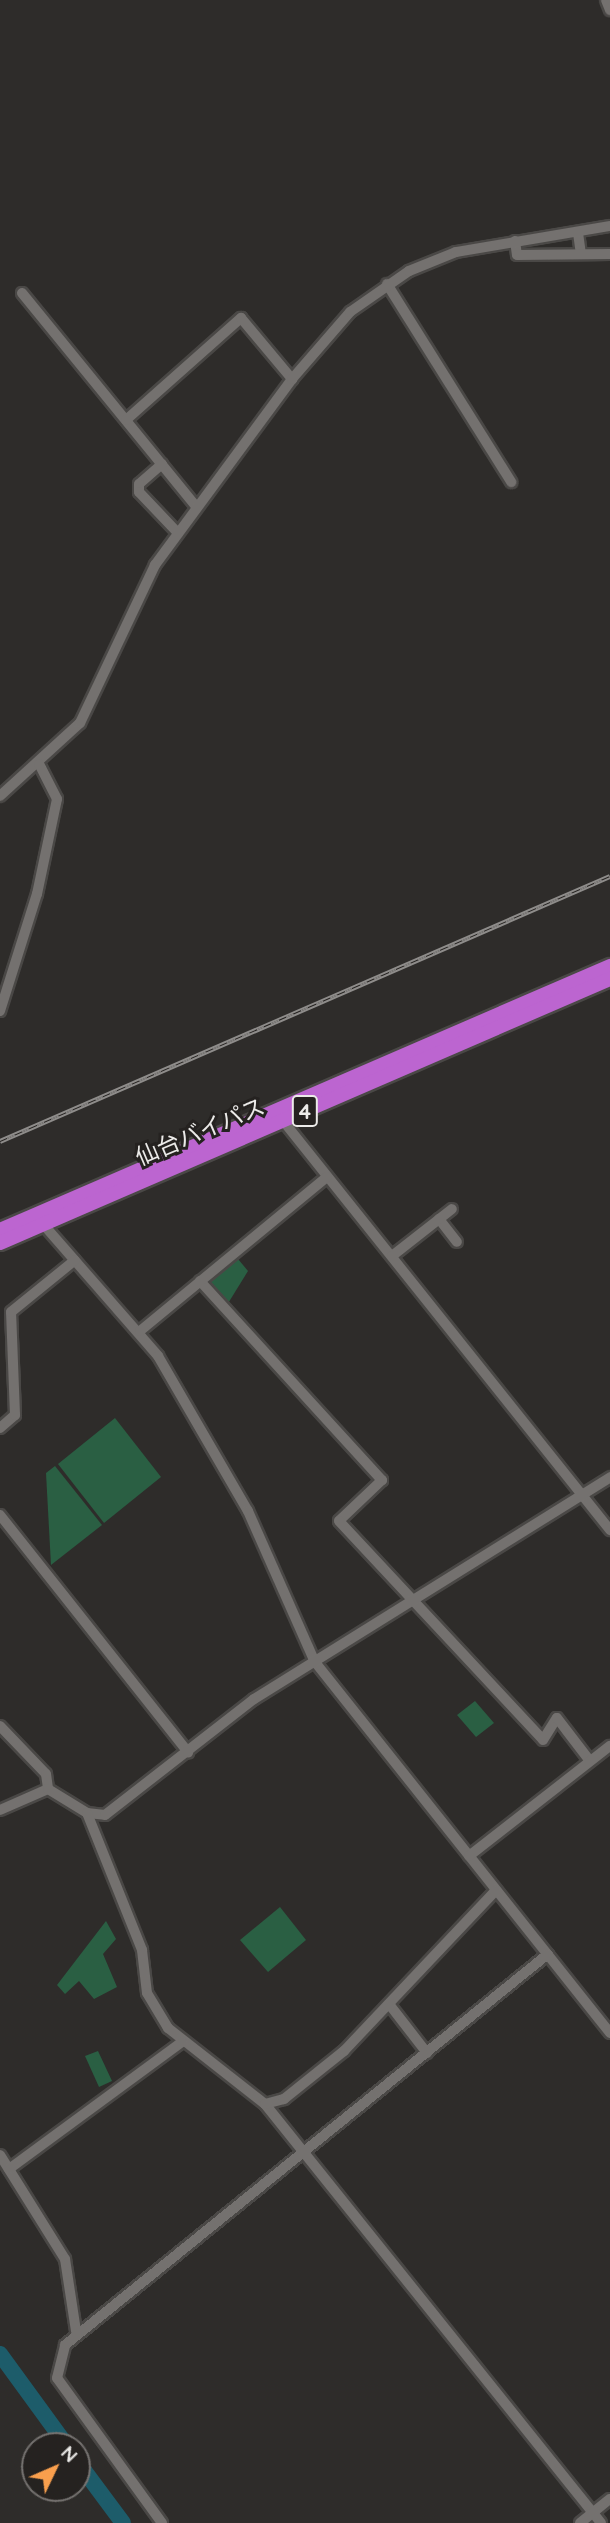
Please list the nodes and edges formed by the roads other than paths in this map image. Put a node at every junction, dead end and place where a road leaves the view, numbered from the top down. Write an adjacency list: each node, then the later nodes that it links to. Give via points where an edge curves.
1 (606, 0): 2 (street)
2 (610, 10)
3 (610, 226): 4 (street)
4 (578, 233): 5 (street); 6 (street)
5 (515, 241): 6 (street, via 517,255); 8 (street, via 456,252)
6 (580, 254): 7 (street)
7 (610, 254)
8 (387, 284): 10 (street, via 330,331); 13 (street)
9 (22, 293): 11 (street)
10 (292, 379): 11 (street, via 241,318); 14 (street)
11 (126, 420): 12 (street)
12 (162, 464): 14 (street); 15 (street, via 139,492)
13 (511, 482)
14 (196, 506): 15 (street)
15 (177, 532): 16 (street, via 134,604 80,723)
16 (39, 764): 17 (street); 20 (street, via 57,799 37,894)
17 (0, 796)
18 (610, 966): 21 (highway, 仙台バイパス / 4)
19 (610, 979): 21 (highway, 仙台バイパス / 4)
20 (0, 1011)
21 (279, 1116): 22 (street); 25 (highway, 仙台バイパス / 4); 26 (highway, 仙台バイパス / 4)
22 (327, 1177): 29 (street); 31 (street)
23 (452, 1209): 24 (street)
24 (439, 1219): 27 (street); 29 (street)
25 (43, 1224): 28 (highway, 仙台バイパス / 4); 30 (street)
26 (0, 1230)
27 (457, 1242)
28 (0, 1243)
29 (392, 1255): 37 (street)
30 (75, 1260): 32 (street); 33 (street, via 11,1312)
31 (200, 1281): 32 (street); 40 (street, via 382,1479 338,1521)
32 (141, 1331): 41 (street, via 248,1511)
33 (12, 1346): 34 (street); 35 (street, via 15,1415)
34 (0, 1347)
35 (0, 1428)
36 (610, 1477): 37 (street)
37 (583, 1497): 39 (street); 40 (street)
38 (0, 1515): 44 (street)
39 (610, 1530)
40 (413, 1605): 41 (street); 45 (street, via 543,1740 558,1720)
41 (315, 1662): 44 (street, via 254,1699); 49 (street)
42 (0, 1726): 46 (street, via 46,1774)
43 (610, 1746): 45 (street)
44 (188, 1752): 48 (street, via 105,1815)
45 (590, 1761): 49 (street)
46 (48, 1789): 47 (street); 48 (street)
47 (0, 1810)
48 (87, 1813): 54 (street, via 142,1950 147,1993)
49 (469, 1856): 50 (street)
50 (496, 1890): 51 (street); 52 (street)
51 (548, 1954): 53 (street); 55 (street)
52 (389, 2004): 55 (street); 56 (street, via 302,2086)
53 (610, 2033)
54 (182, 2042): 56 (street); 59 (street)
55 (427, 2053): 57 (street)
56 (265, 2104): 57 (street)
57 (302, 2152): 60 (street); 62 (street)
58 (0, 2155): 59 (street)
59 (9, 2169): 60 (street, via 65,2259)
60 (76, 2331): 63 (street, via 57,2358 57,2378)
61 (610, 2499): 62 (street)
62 (592, 2513): 64 (street); 65 (street)
63 (162, 2523)
64 (580, 2523)
65 (601, 2523)

